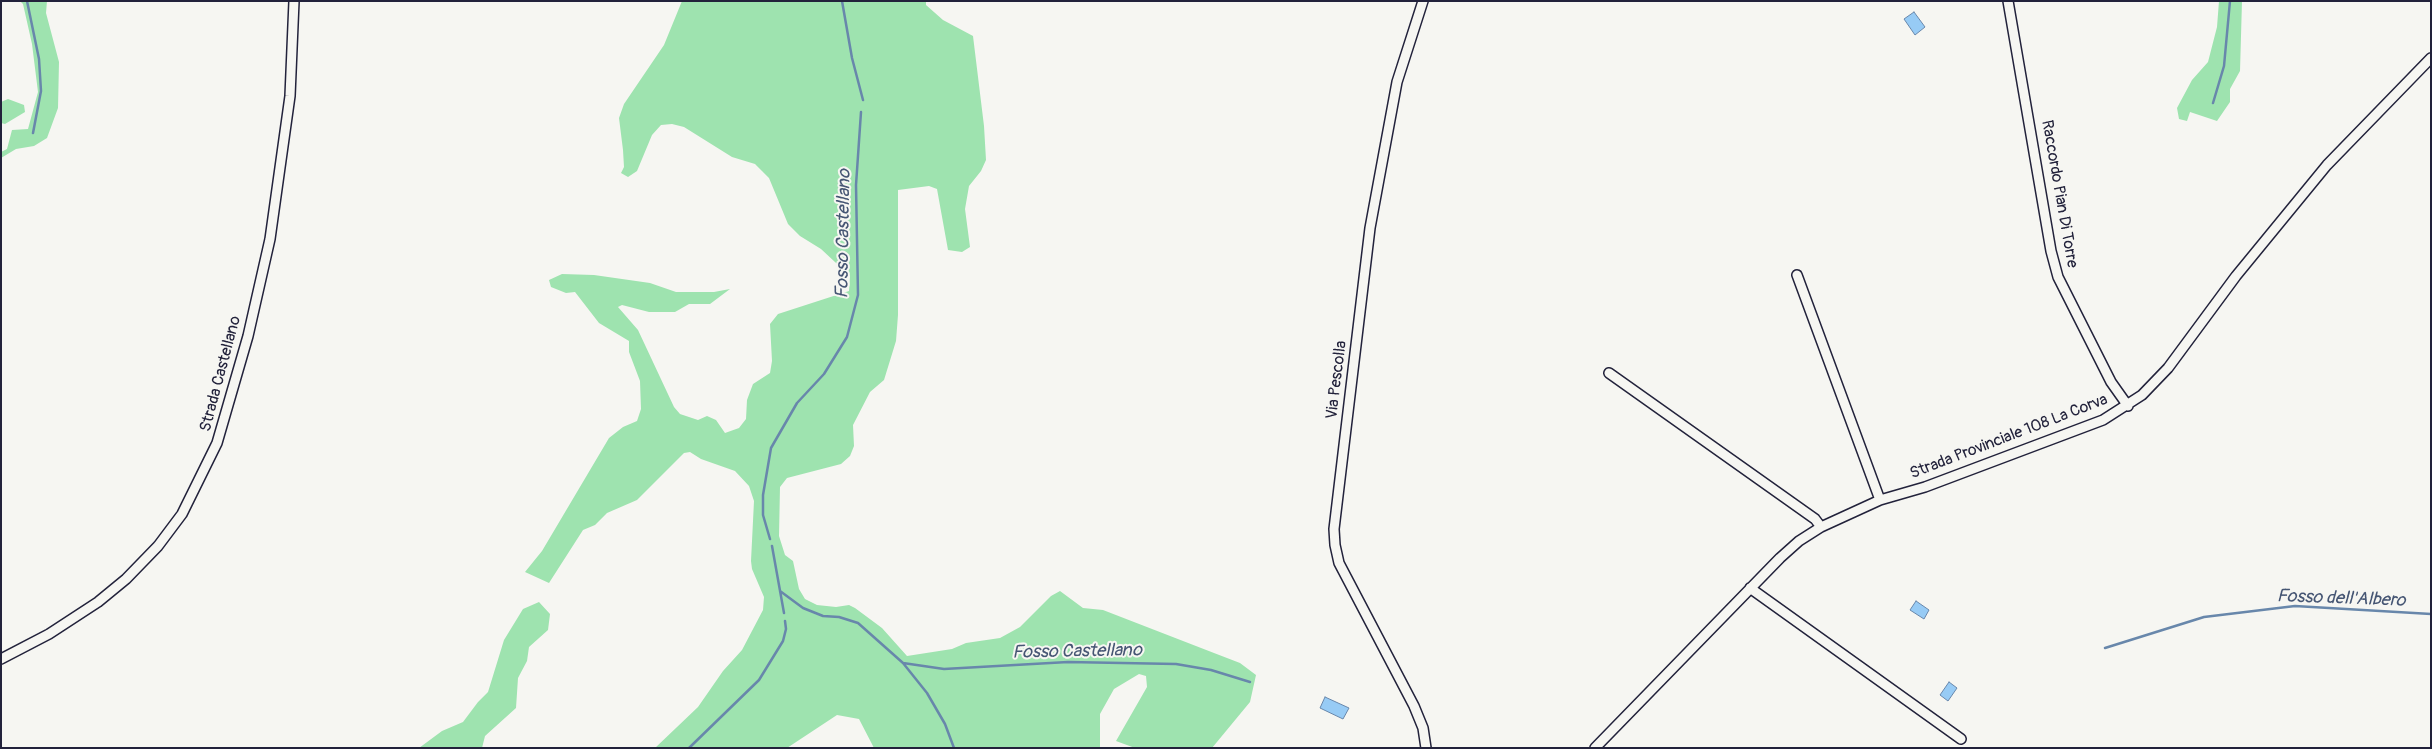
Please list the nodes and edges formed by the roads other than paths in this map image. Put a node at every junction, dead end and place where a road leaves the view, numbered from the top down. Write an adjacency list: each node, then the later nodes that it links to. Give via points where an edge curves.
1 (294, 1): 11 (street, Strada Castellano, via 290,96 270,238 248,336 217,444 182,514 126,580 49,634)
2 (1423, 1): 13 (street, Via Pescolla, via 1397,82 1370,228 1334,529 1339,563 1414,706 1423,728)
3 (2008, 1): 7 (street, Raccordo Pian Di Torre, via 2058,277 2111,382)
4 (2431, 58): 7 (street, Strada Provinciale 108 La Corva, via 2327,165 2236,276 2168,368 2153,386)
5 (1798, 275): 8 (street)
6 (1609, 373): 9 (street, via 1807,513)
7 (2128, 406): 8 (street, Strada Provinciale 108 La Corva, via 2103,420 1925,487)
8 (1880, 500): 9 (street, Strada Provinciale 108 La Corva)
9 (1820, 527): 10 (street, Strada Provinciale 108 La Corva, via 1799,541)
10 (1750, 588): 12 (street); 14 (street, Strada Provinciale 108 La Corva)
11 (1, 659)
12 (1962, 739)
13 (1426, 748)
14 (1594, 748)

